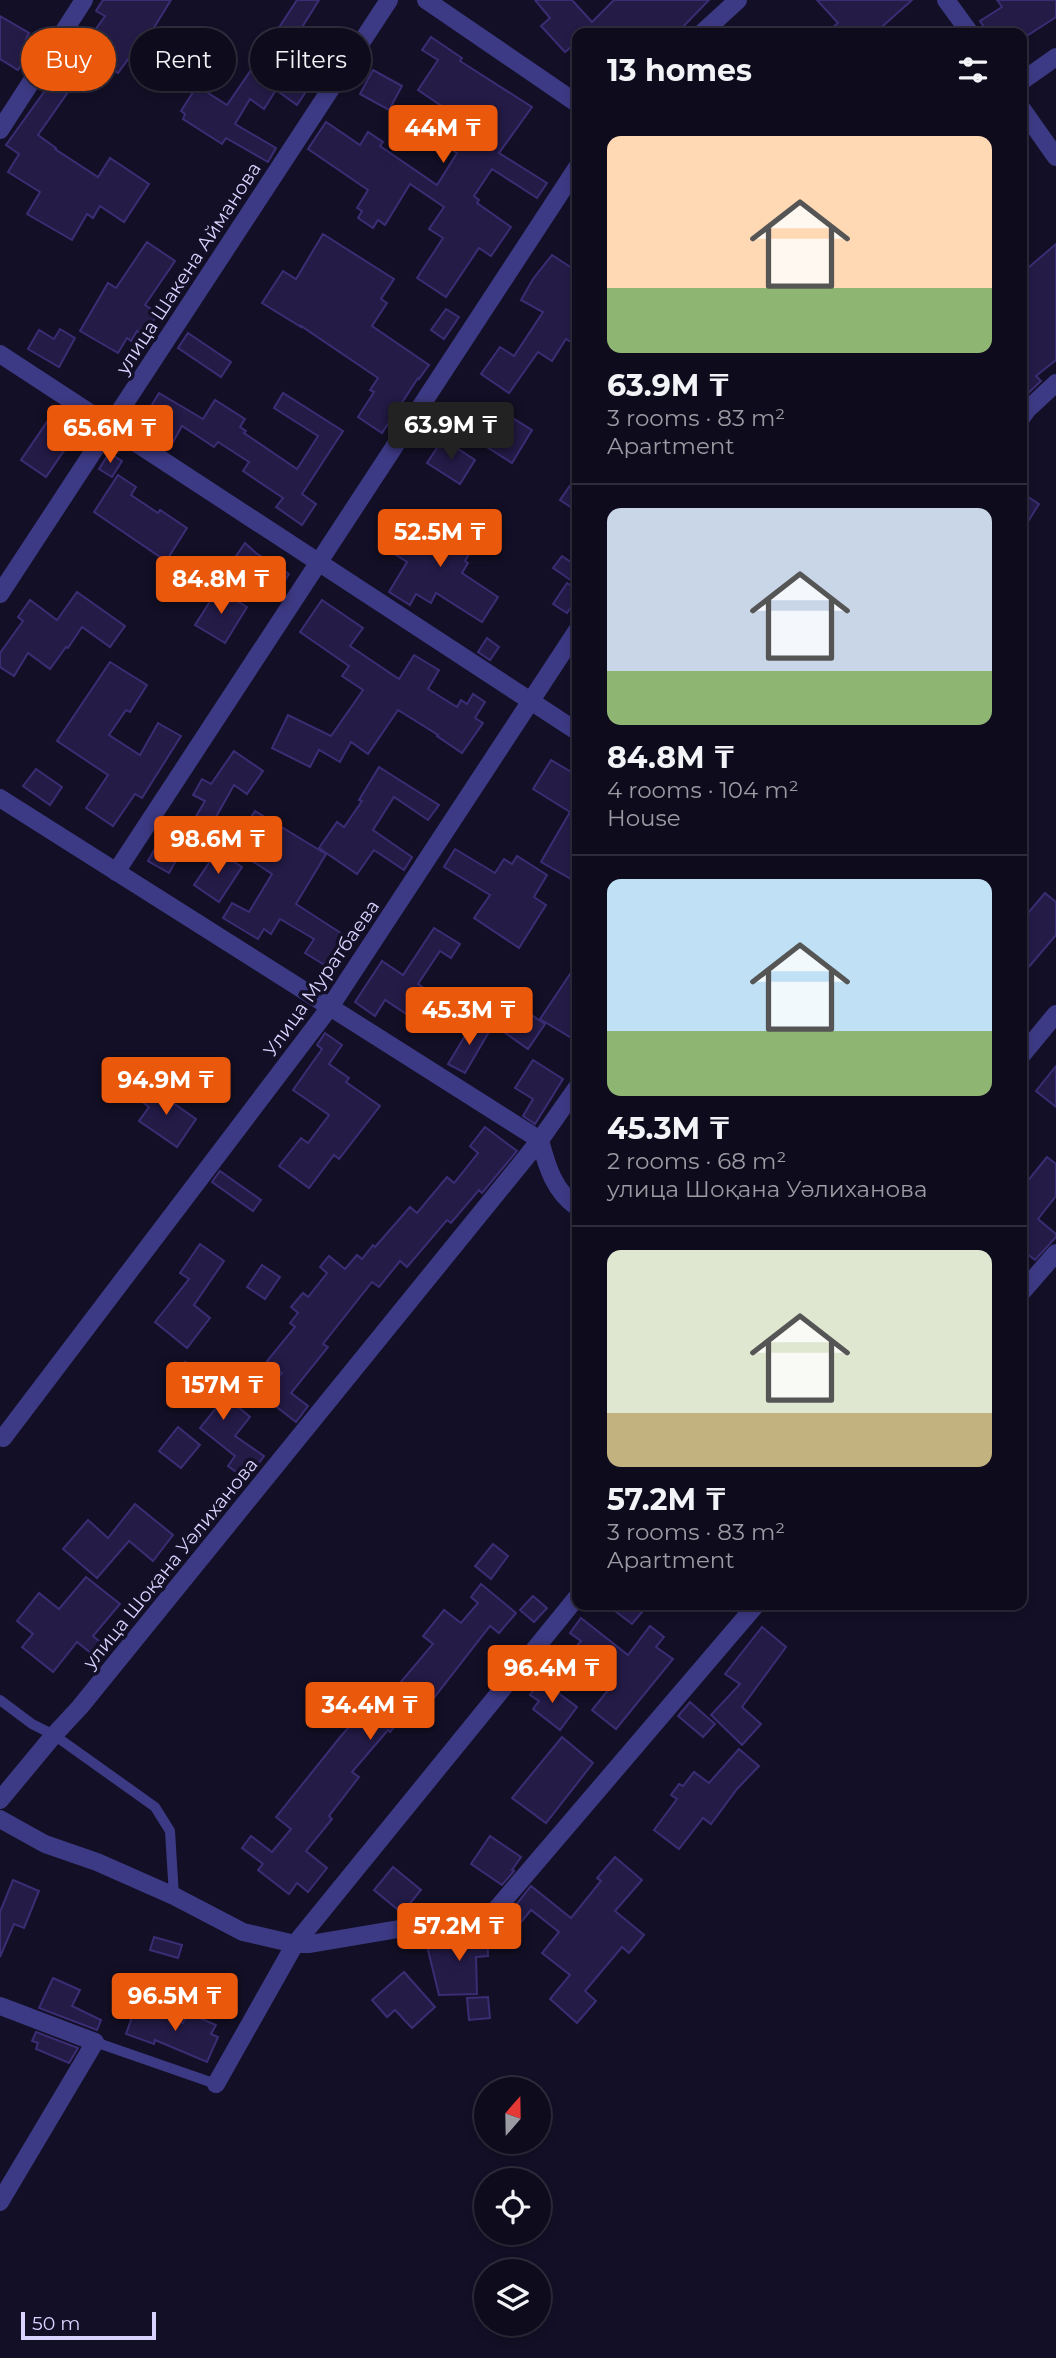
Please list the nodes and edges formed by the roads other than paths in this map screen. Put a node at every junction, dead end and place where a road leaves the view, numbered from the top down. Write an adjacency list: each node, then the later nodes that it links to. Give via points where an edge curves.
1 (84, 0): 12 (street)
2 (389, 0): 18 (street, улица Шакена Айманова)
3 (426, 0): 10 (street)
4 (738, 0): 6 (street)
5 (947, 0): 7 (street)
6 (707, 28)
7 (967, 28)
8 (1056, 57): 9 (street)
9 (1027, 77)
10 (572, 100)
11 (1027, 116): 13 (street)
12 (0, 130)
13 (1056, 157)
14 (572, 175): 19 (street)
15 (0, 354): 18 (street)
16 (1056, 383): 17 (street)
17 (1027, 409)
18 (110, 426): 19 (street); 20 (street, улица Шакена Айманова)
19 (317, 562): 22 (street); 25 (street)
20 (0, 594)
21 (572, 638): 22 (street, Улица Муратбаева)
22 (530, 701): 23 (street); 26 (street, Улица Муратбаева)
23 (572, 728)
24 (0, 798): 25 (street)
25 (116, 872): 26 (street)
26 (330, 1007): 30 (street); 34 (street, Улица Муратбаева)
27 (1056, 1014): 28 (street)
28 (1027, 1049)
29 (572, 1095): 30 (street, улица Шоқана Уәлиханова)
30 (540, 1140): 31 (street, via 548,1172); 38 (street, улица Шоқана Уәлиханова)
31 (572, 1204)
32 (1056, 1253): 33 (street)
33 (1027, 1286)
34 (3, 1437)
35 (572, 1604): 42 (street)
36 (752, 1610): 42 (street, via 494,1913)
37 (0, 1700): 38 (lane)
38 (54, 1735): 39 (street, улица Шоқана Уәлиханова); 41 (lane, via 155,1807 170,1831)
39 (0, 1800)
40 (0, 1819): 41 (street, via 45,1844)
41 (174, 1896): 42 (street, via 243,1932)
42 (295, 1944): 45 (street)
43 (0, 2006): 44 (street)
44 (95, 2042): 45 (lane); 46 (street)
45 (216, 2084)
46 (0, 2202)

